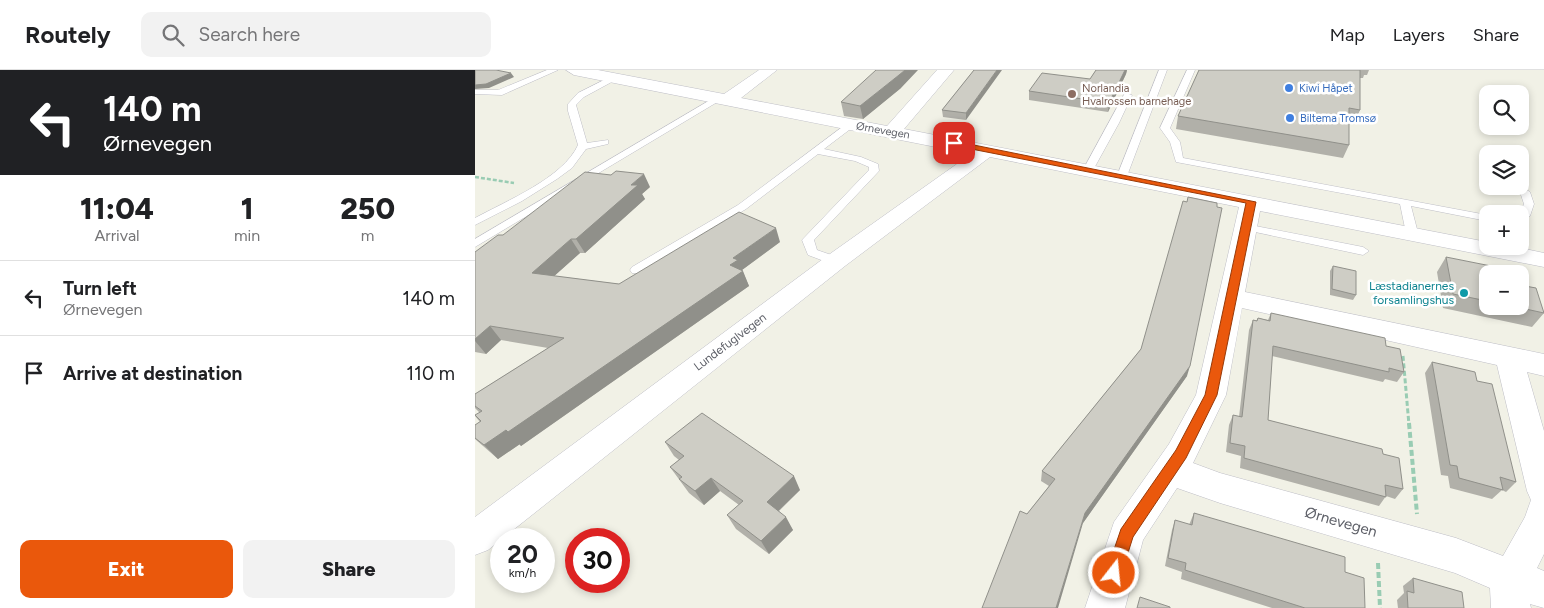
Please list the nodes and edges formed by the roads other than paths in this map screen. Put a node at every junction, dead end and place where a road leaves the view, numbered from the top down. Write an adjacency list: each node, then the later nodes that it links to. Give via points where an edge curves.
1 (574, 70): 7 (street, Ørnevegen)
2 (769, 70): 12 (street)
3 (946, 70): 16 (street)
4 (1163, 70): 22 (lane)
5 (1191, 70): 23 (lane, via 1165,128 1175,142 1179,160)
6 (548, 73): 8 (lane, via 499,93)
7 (615, 78): 11 (lane); 12 (street, Ørnevegen)
8 (475, 92)
9 (1128, 95): 21 (lane)
10 (594, 98): 11 (lane)
11 (577, 99): 15 (lane, via 571,107)
12 (724, 99): 13 (street, Ørnevegen); 28 (lane)
13 (852, 124): 16 (street, Ørnevegen); 20 (lane)
14 (591, 127): 15 (lane)
15 (579, 129): 18 (lane)
16 (891, 132): 19 (street, Ørnevegen)
17 (605, 142): 18 (lane)
18 (583, 147): 26 (lane, via 576,160)
19 (987, 150): 21 (street, Ørnevegen); 31 (street, Lundefuglvegen, via 970,166 938,185)
20 (818, 151): 31 (lane, via 858,159 874,166 874,171 808,240 812,252); 32 (lane, via 742,207)
21 (1088, 170): 22 (street, Ørnevegen)
22 (1122, 176): 24 (street, Ørnevegen)
23 (1405, 202): 25 (lane); 27 (lane)
24 (1248, 214): 27 (street, Ørnevegen); 29 (lane); 33 (street)
25 (1479, 216)
26 (475, 222)
27 (1412, 233): 30 (street, Ørnevegen)
28 (475, 244)
29 (1363, 250)
30 (1544, 260)
31 (836, 262): 39 (street, Lundefuglvegen)
32 (636, 270)
33 (1231, 297): 34 (street); 36 (street, via 1211,395)
34 (1509, 357): 35 (street); 37 (street)
35 (1544, 365)
36 (1172, 468): 41 (street, Ørnevegen, via 1220,488 1456,556); 42 (street, via 1127,534)
37 (1544, 492)
38 (1544, 511): 41 (street)
39 (475, 538)
40 (1544, 590): 41 (street, Ørnevegen)
41 (1511, 593)
42 (1105, 608)

